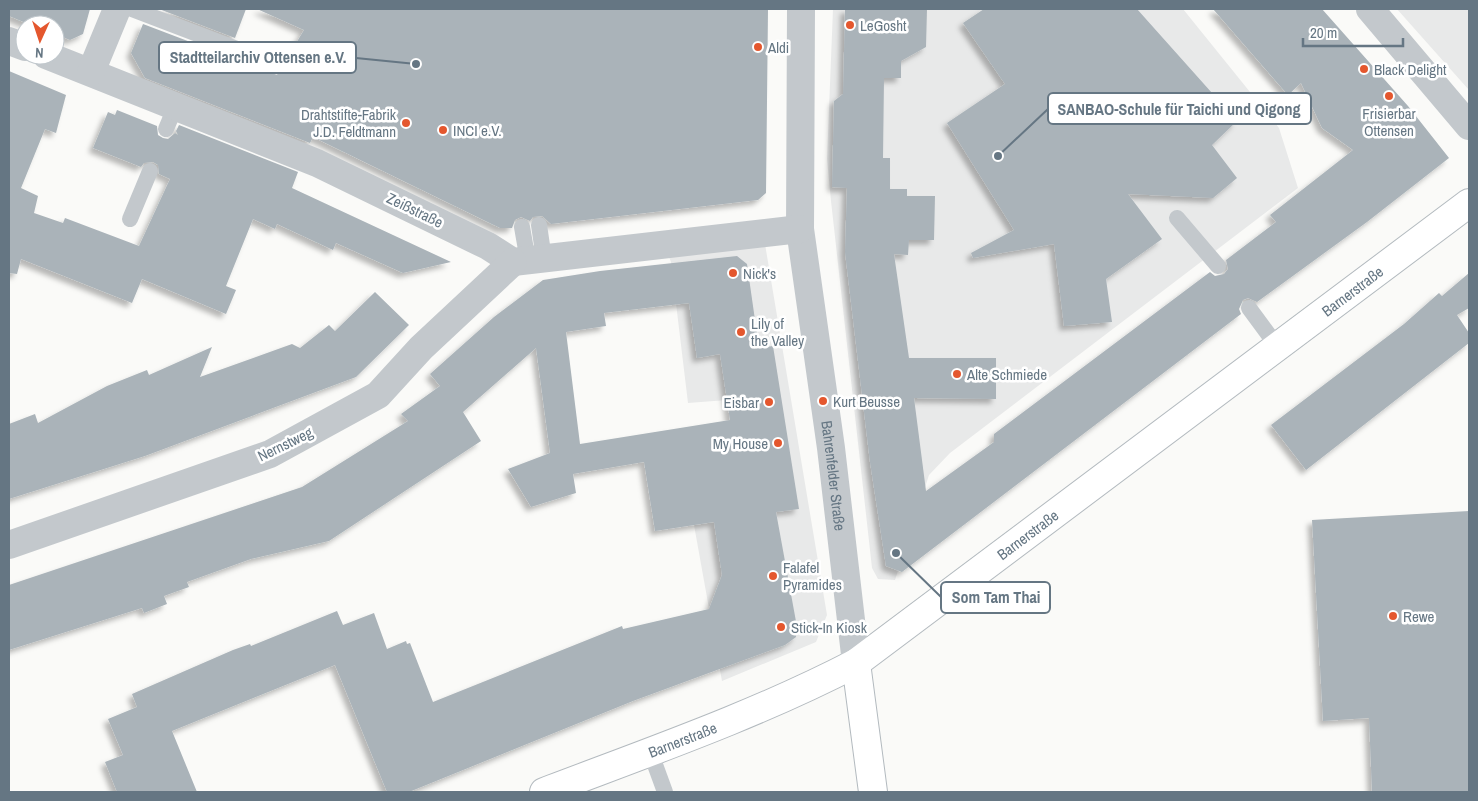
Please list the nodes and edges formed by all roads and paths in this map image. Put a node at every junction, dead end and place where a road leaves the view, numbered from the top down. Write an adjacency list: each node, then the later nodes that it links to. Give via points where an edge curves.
1 (118, 9): 7 (street)
2 (132, 9): 5 (lane)
3 (801, 9): 15 (street, Bahrenfelder Straße)
4 (1370, 9): 8 (street)
5 (242, 51)
6 (65, 62): 7 (street, Zeißstraße)
7 (91, 72): 16 (street, Zeißstraße, via 171,117 317,163 488,246)
8 (1469, 126)
9 (150, 171): 12 (lane)
10 (1469, 203): 19 (main road, Barnerstraße)
11 (1177, 218): 17 (lane)
12 (130, 219)
13 (539, 225): 16 (lane)
14 (522, 226): 16 (lane)
15 (800, 229): 16 (street); 21 (street, Bahrenfelder Straße, via 831,448)
16 (528, 261): 20 (street, Nernstweg, via 421,348 378,395 270,454)
17 (1218, 266)
18 (1249, 308): 19 (lane)
19 (1277, 346): 21 (main road, Barnerstraße)
20 (9, 545)
21 (856, 663): 22 (main road, Barnerstraße, via 753,711); 25 (main road, Bahrenfelder Straße)
22 (650, 751): 23 (main road, Barnerstraße); 24 (lane)
23 (544, 792)
24 (665, 792)
25 (873, 792)

